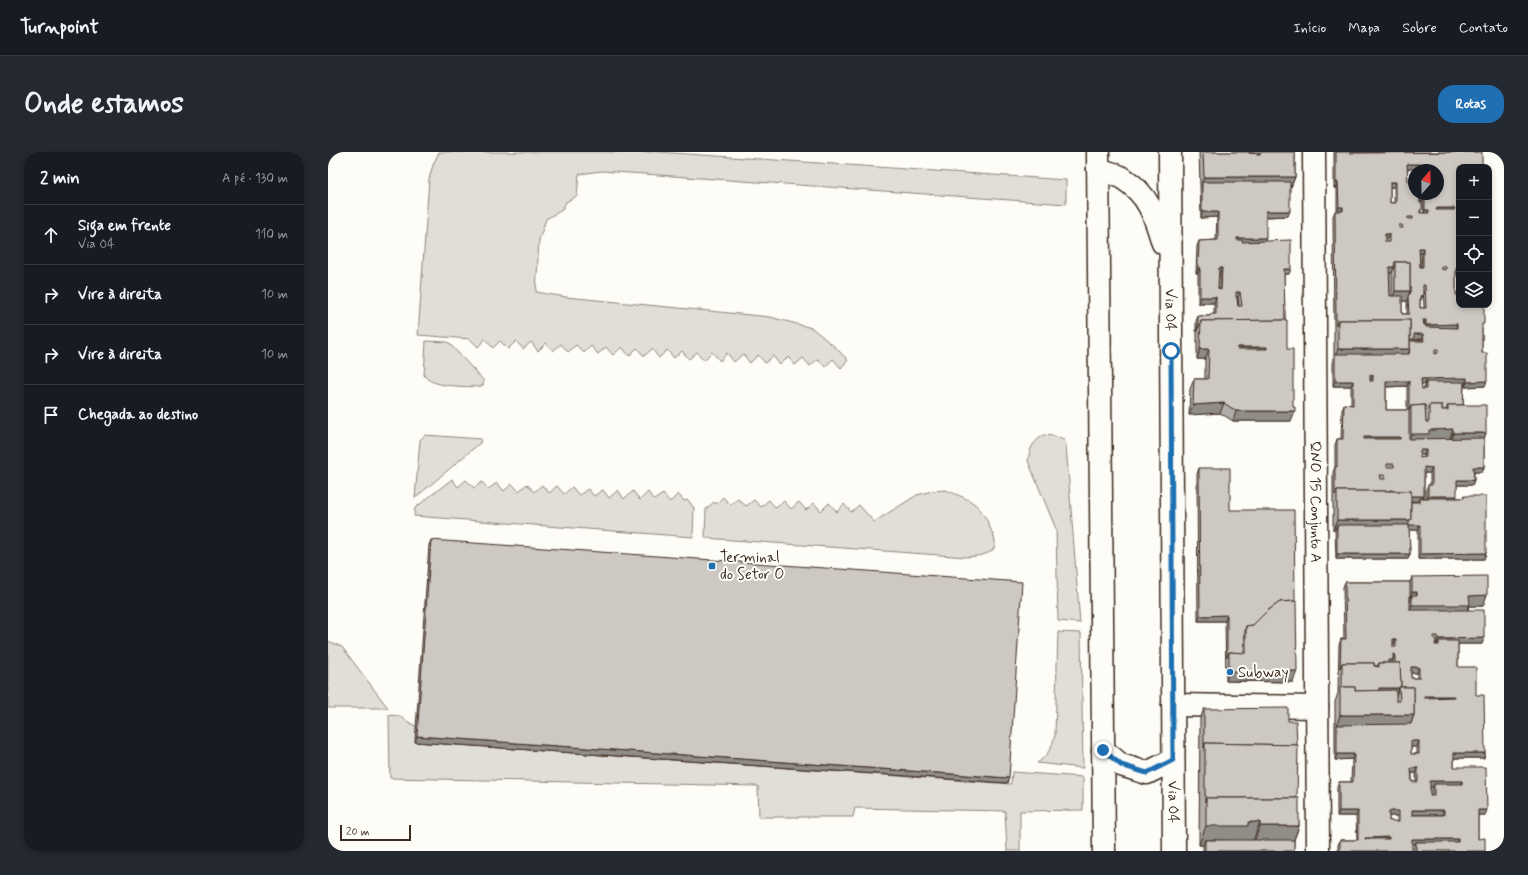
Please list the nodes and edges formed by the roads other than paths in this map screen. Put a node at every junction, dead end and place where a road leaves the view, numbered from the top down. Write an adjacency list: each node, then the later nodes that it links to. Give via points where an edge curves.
1 (1170, 152): 4 (main road, Via O4)
2 (1314, 152): 6 (main road, QNO 15 Conjunto A)
3 (1098, 161): 4 (main road, via 1143,194 1156,217); 7 (main road)
4 (1170, 267): 5 (main road, Via O4)
5 (1173, 705): 6 (main road); 8 (main road, Via O4)
6 (1317, 707): 11 (main road, QNO 15 Conjunto A)
7 (1103, 750): 8 (main road, via 1121,765 1147,773); 9 (main road)
8 (1173, 760): 10 (main road, Via O4)
9 (1104, 851)
10 (1174, 851)
11 (1318, 851)

